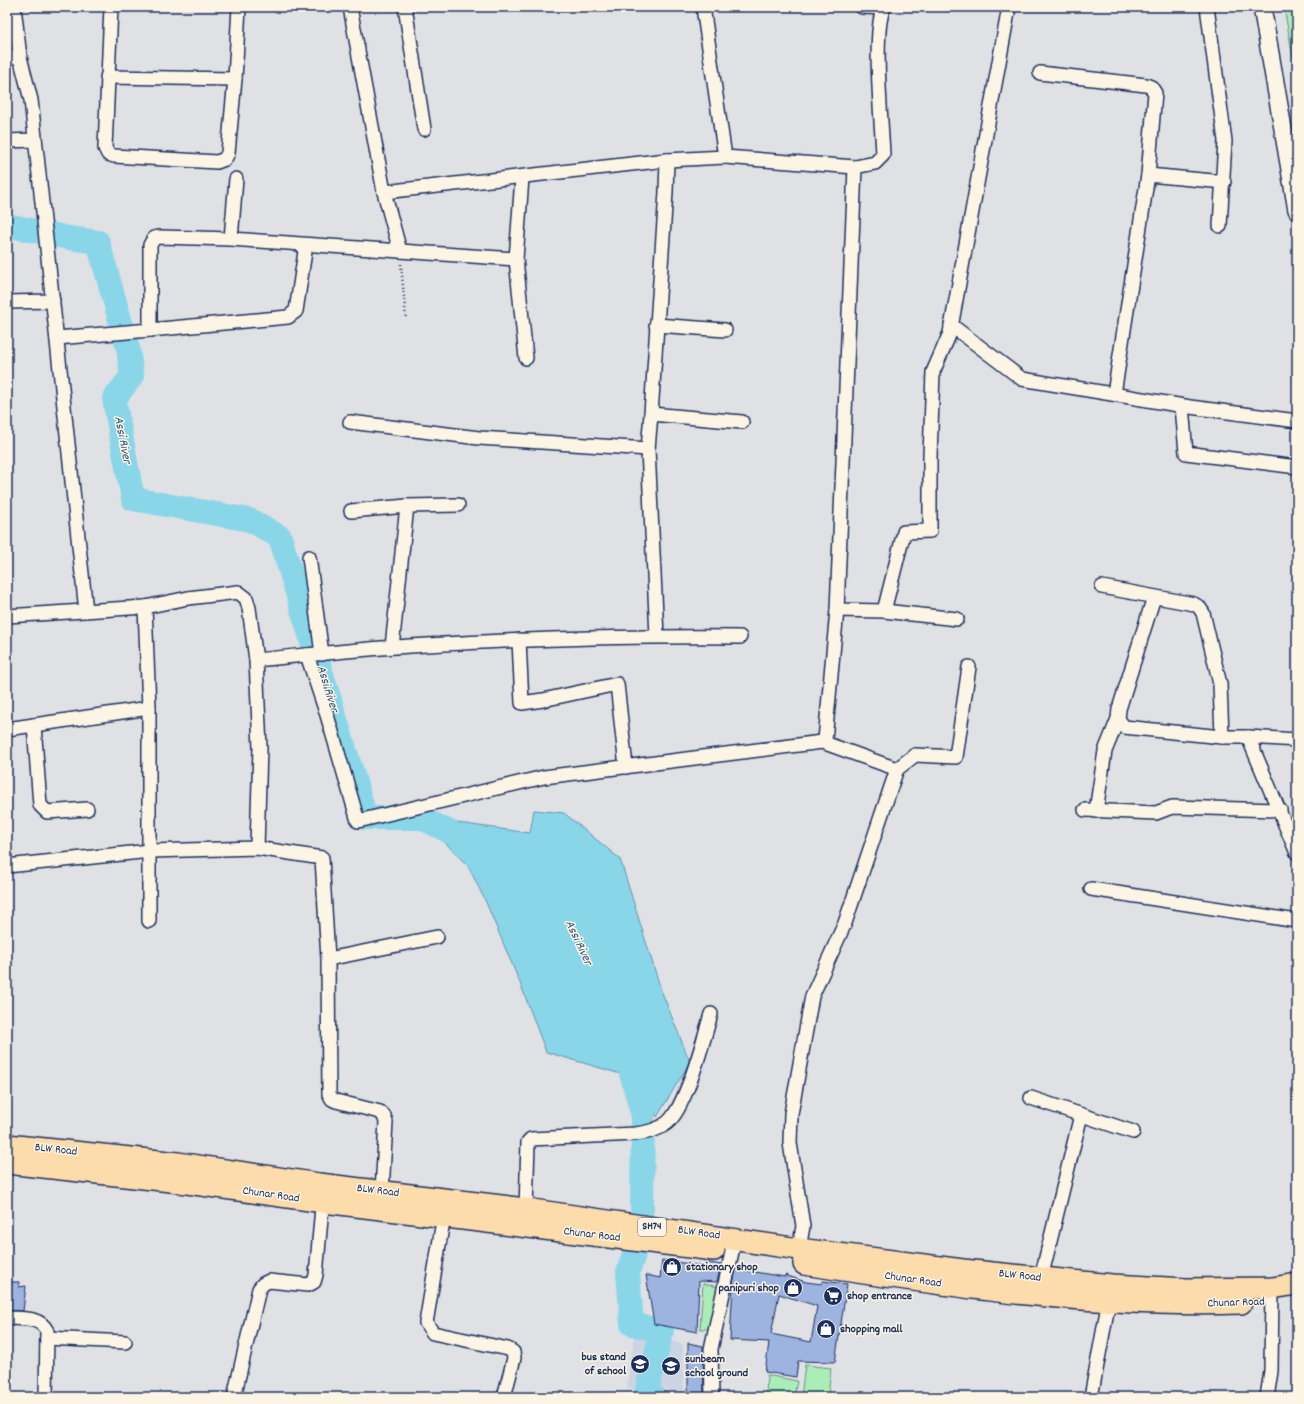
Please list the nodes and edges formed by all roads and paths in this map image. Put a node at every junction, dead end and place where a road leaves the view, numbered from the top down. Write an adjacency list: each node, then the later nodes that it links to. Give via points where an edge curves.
1 (14, 7): 13 (street)
2 (111, 7): 15 (street)
3 (239, 7): 16 (street)
4 (350, 7): 27 (street)
5 (405, 7): 17 (street)
6 (703, 7): 20 (street)
7 (862, 7): 8 (street)
8 (884, 7): 22 (street, via 879,21 884,156 875,164)
9 (1010, 7): 38 (street)
10 (1207, 7): 26 (street, via 1225,141)
11 (1262, 7): 28 (street)
12 (7, 57): 13 (street)
13 (20, 57): 18 (street, via 31,100)
14 (1040, 73): 23 (street, via 1151,87 1155,93)
15 (107, 77): 16 (street); 16 (street, via 105,148 108,154 217,162 225,160 228,153)
16 (235, 79)
17 (424, 129)
18 (35, 140): 19 (street); 34 (street)
19 (7, 141)
20 (725, 157): 21 (street); 22 (street)
21 (667, 160): 24 (street); 37 (street)
22 (855, 167): 58 (street)
23 (1148, 175): 26 (street); 43 (street)
24 (522, 178): 27 (street); 33 (street)
25 (236, 179): 30 (street)
26 (1224, 182): 29 (street)
27 (384, 192): 32 (street)
28 (1297, 210)
29 (1220, 226)
30 (231, 239): 31 (street); 39 (street, via 154,238 150,245)
31 (306, 246): 32 (street); 39 (street, via 296,311 293,315)
32 (400, 251): 33 (street); 36 (path)
33 (516, 259): 42 (street)
34 (53, 301): 35 (street); 41 (street)
35 (7, 302)
36 (406, 319)
37 (656, 325): 40 (street); 45 (street)
38 (951, 325): 43 (street, via 1022,379); 60 (street, via 933,372 930,531 904,532)
39 (150, 330): 41 (street)
40 (725, 330)
41 (57, 338): 59 (street)
42 (526, 358)
43 (1114, 394): 44 (street)
44 (1182, 406): 46 (street); 50 (street, via 1186,453)
45 (651, 414): 48 (street); 49 (street)
46 (1297, 421)
47 (350, 422): 49 (street, via 479,438)
48 (742, 422)
49 (648, 449): 63 (street)
50 (1297, 467)
51 (458, 505): 52 (street)
52 (407, 506): 53 (street); 66 (street)
53 (351, 511)
54 (309, 557): 67 (street)
55 (1102, 587): 56 (street)
56 (1154, 596): 72 (street); 75 (street, via 1194,604 1203,613 1220,684)
57 (145, 607): 59 (street); 69 (street, via 188,598 238,592 246,598 249,608); 71 (street)
58 (837, 610): 60 (street); 78 (street, via 826,738)
59 (86, 611): 61 (street)
60 (884, 611): 62 (street)
61 (7, 616)
62 (957, 619)
63 (657, 636): 64 (street); 65 (street)
64 (740, 637)
65 (519, 640): 66 (street); 79 (street, via 522,703 617,684)
66 (392, 647): 67 (street)
67 (322, 654): 68 (street)
68 (307, 655): 69 (street); 79 (street, via 358,821 544,777)
69 (256, 660): 83 (street, via 260,748)
70 (969, 666): 80 (street, via 956,757 915,755)
71 (149, 708): 73 (street); 84 (street)
72 (1118, 719): 75 (street, via 1124,727); 82 (street, via 1105,751 1091,811 1156,813 1172,807)
73 (34, 725): 74 (street); 81 (street, via 40,805 47,812)
74 (7, 729)
75 (1222, 737): 76 (street)
76 (1248, 737): 77 (street); 82 (street)
77 (1297, 740)
78 (822, 742): 79 (street); 80 (street)
79 (626, 766)
80 (897, 769): 104 (street, via 845,923 812,996 791,1114 790,1143 803,1226)
81 (87, 809)
82 (1280, 810): 85 (street)
83 (257, 848): 84 (street); 91 (street, via 322,858)
84 (150, 851): 86 (street); 88 (street)
85 (1297, 854)
86 (7, 866)
87 (1091, 889): 89 (street)
88 (149, 921)
89 (1297, 921)
90 (437, 938): 91 (street)
91 (328, 959): 98 (street, via 330,1094 336,1101 380,1112 384,1116 386,1122)
92 (711, 1014): 101 (street, via 691,1078 668,1122 641,1133 531,1139 527,1145)
93 (1031, 1098): 94 (street)
94 (1081, 1115): 95 (street); 106 (street)
95 (1132, 1132)
96 (7, 1145): 99 (main road, BLW Road / SH74, via 178,1163)
97 (7, 1163): 99 (main road, Chunar Road / SH74, via 180,1182)
98 (382, 1191): 99 (main road, BLW Road / SH74); 100 (main road, BLW Road / SH74)
99 (323, 1193): 100 (main road, Chunar Road / SH74); 115 (street, via 314,1282 308,1285 269,1281 259,1289)
100 (445, 1208): 101 (main road, BLW Road / SH74); 102 (main road, Chunar Road / SH74); 116 (street, via 426,1323 433,1333 513,1352 514,1358)
101 (526, 1209): 102 (main road, BLW Road / SH74)
102 (624, 1231): 103 (main road, BLW Road / SH74)
103 (733, 1245): 104 (main road, BLW Road / SH74); 105 (main road, Chunar Road / SH74); 117 (street, via 711,1349)
104 (799, 1249): 105 (main road, BLW Road / SH74)
105 (940, 1275): 106 (main road, BLW Road / SH74); 108 (main road, Chunar Road / SH74, via 993,1291)
106 (1040, 1278): 108 (main road, BLW Road / SH74)
107 (1297, 1284): 109 (main road, BLW Road / SH74)
108 (1110, 1293): 109 (main road, BLW Road / SH74, via 1186,1289); 118 (street)
109 (1272, 1295): 110 (main road, Chunar Road / SH74); 119 (street, via 1271,1371)
110 (1297, 1298)
111 (7, 1318): 112 (street, via 37,1320 45,1326)
112 (47, 1338): 113 (street); 114 (street)
113 (124, 1342)
114 (46, 1397)
115 (234, 1397)
116 (504, 1397)
117 (712, 1397)
118 (1091, 1397)
119 (1267, 1397)

